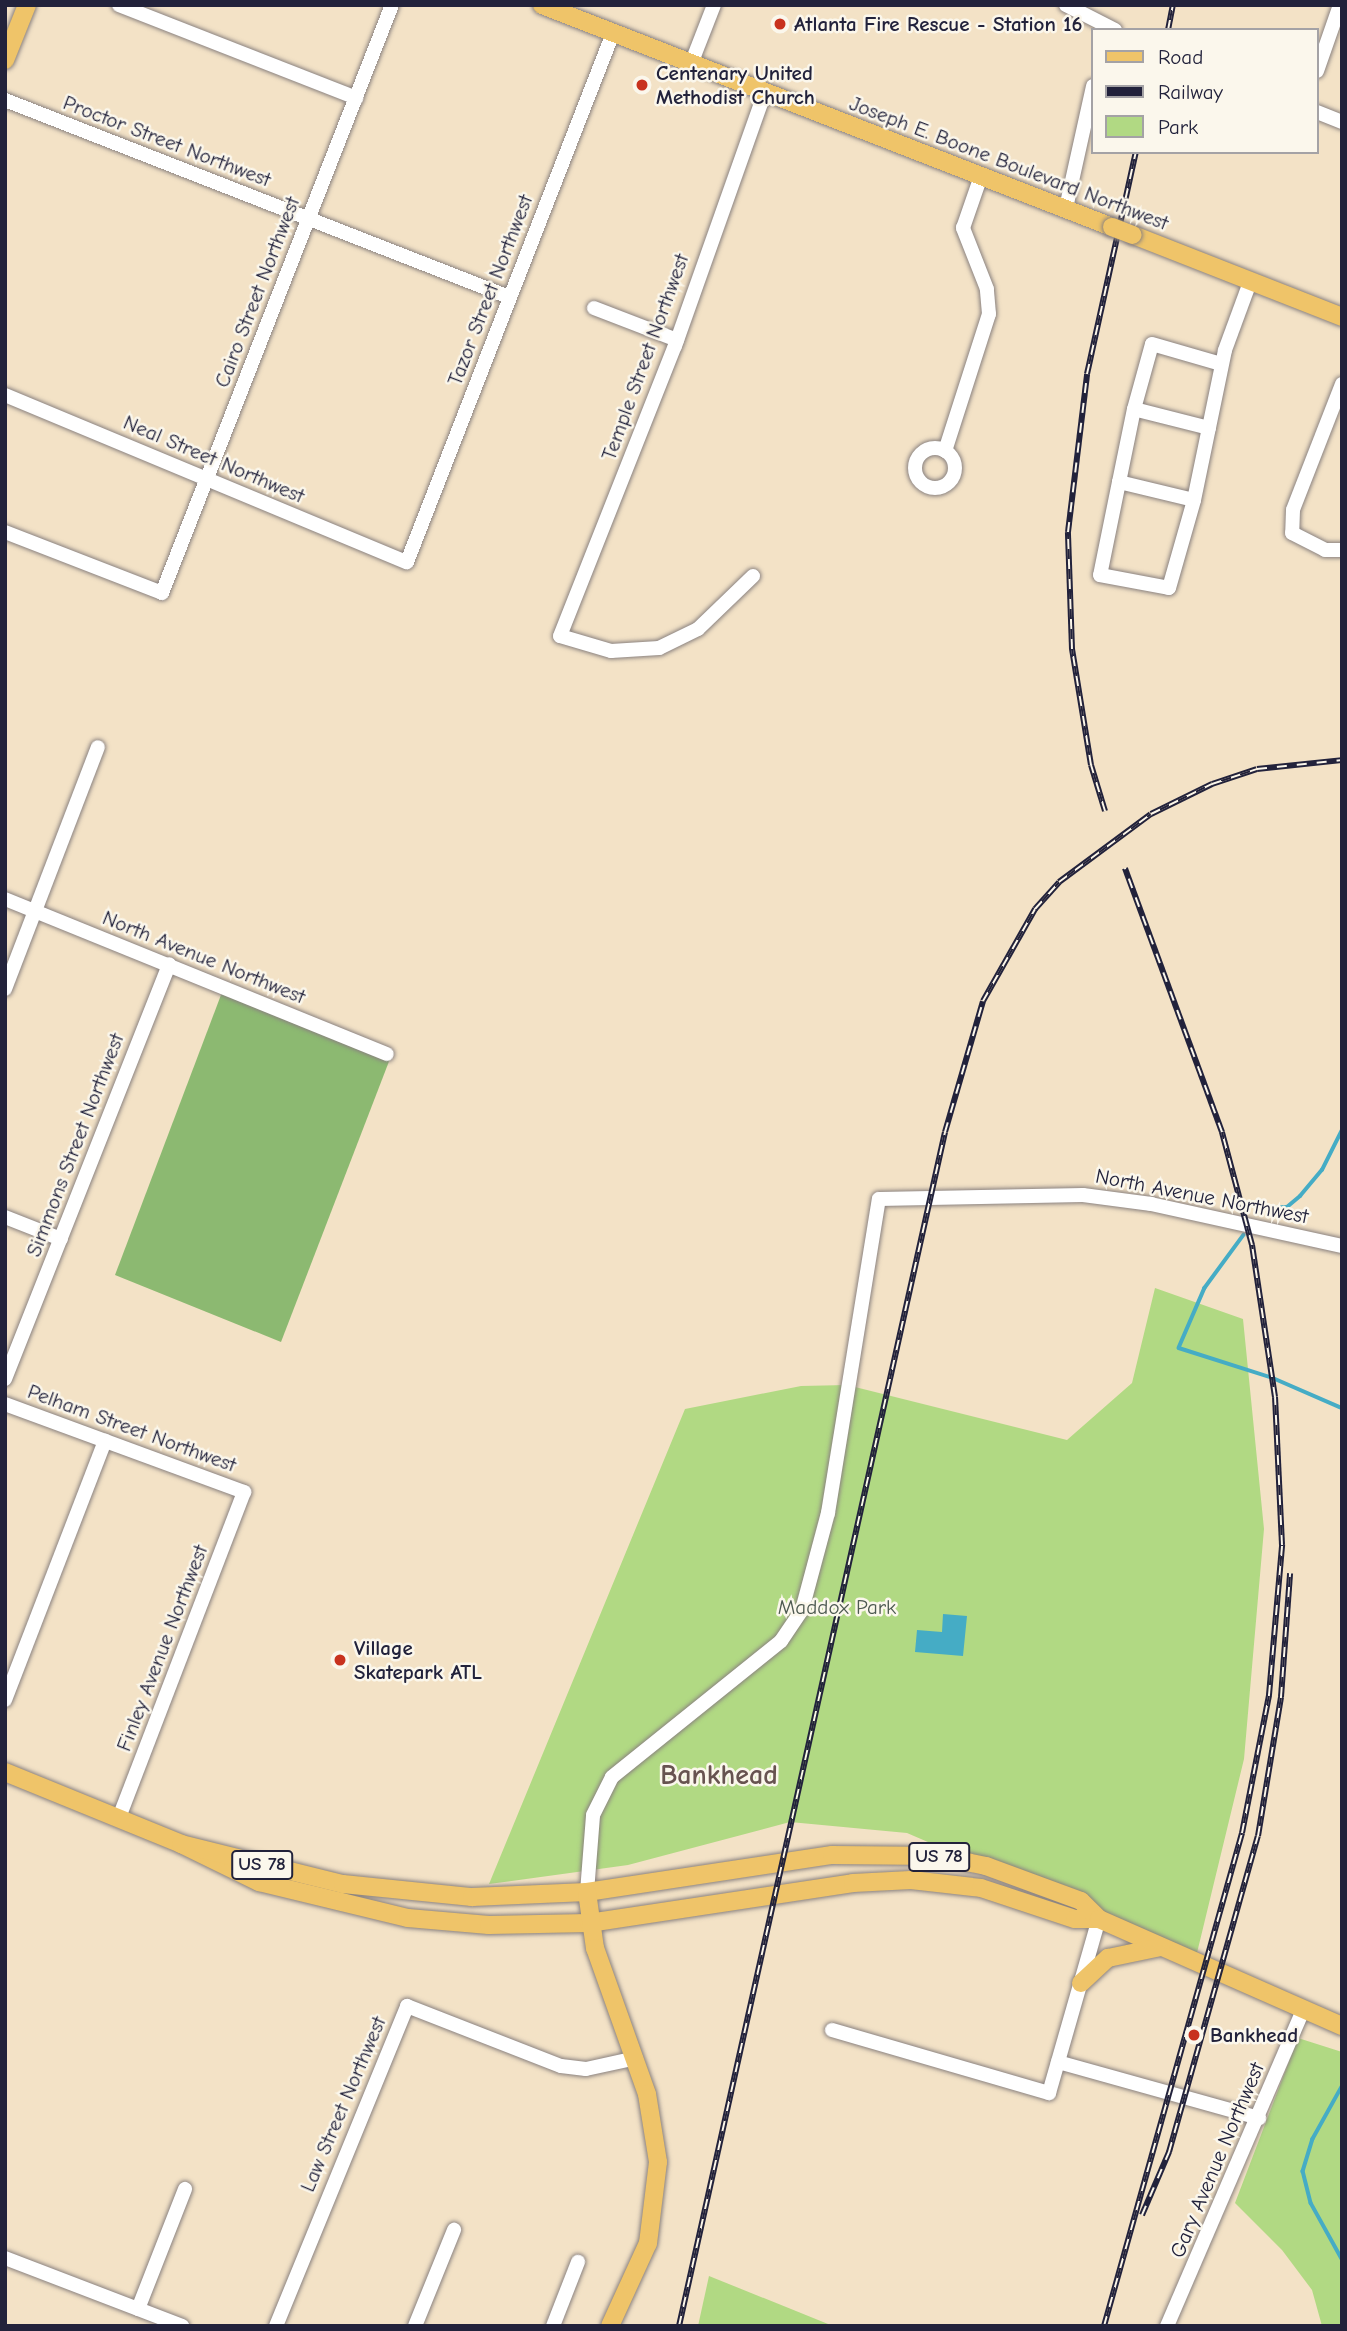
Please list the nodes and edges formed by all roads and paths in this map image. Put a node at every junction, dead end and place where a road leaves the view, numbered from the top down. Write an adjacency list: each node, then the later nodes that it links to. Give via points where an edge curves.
1 (27, 5): 10 (main road)
2 (119, 5): 15 (street)
3 (392, 5): 15 (street, Cairo Street Northwest)
4 (542, 5): 9 (main road, Joseph E. Boone Boulevard Northwest)
5 (714, 5): 11 (street)
6 (1340, 5): 12 (street)
7 (1069, 7): 8 (street)
8 (1108, 28)
9 (613, 33): 11 (main road, Joseph E. Boone Boulevard Northwest); 23 (street, Tazor Street Northwest)
10 (5, 60)
11 (691, 64): 14 (main road, Joseph E. Boone Boulevard Northwest)
12 (1319, 65)
13 (1092, 91): 20 (street)
14 (765, 92): 19 (main road, Joseph E. Boone Boulevard Northwest); 26 (street, Temple Street Northwest)
15 (356, 98): 21 (street, Cairo Street Northwest)
16 (5, 100): 21 (street, Proctor Street Northwest)
17 (1319, 113): 18 (street)
18 (1342, 122)
19 (981, 176): 20 (main road, Joseph E. Boone Boulevard Northwest); 32 (street, via 963,228 987,289 989,314)
20 (1066, 208): 22 (main road, Joseph E. Boone Boulevard Northwest, bridge)
21 (309, 218): 23 (street, Proctor Street Northwest); 33 (street, Cairo Street Northwest)
22 (1250, 282): 25 (main road, Joseph E. Boone Boulevard Northwest); 27 (street)
23 (509, 297): 38 (street, Tazor Street Northwest)
24 (594, 308): 26 (street)
25 (1342, 317)
26 (677, 340): 39 (street, Temple Street Northwest, via 560,636 611,651 659,648 698,629)
27 (1222, 364): 30 (street, via 1152,345); 31 (street)
28 (1342, 384): 37 (street, via 1293,510 1292,533 1325,550)
29 (5, 395): 33 (street, Neal Street Northwest)
30 (1134, 409): 31 (street); 34 (street)
31 (1209, 428): 35 (street)
32 (945, 451)
33 (207, 478): 36 (street, Cairo Street Northwest, via 162,593); 38 (street, Neal Street Northwest)
34 (1119, 482): 35 (street); 35 (street, via 1100,575 1169,588)
35 (1194, 500)
36 (5, 532)
37 (1342, 550)
38 (407, 562)
39 (753, 576)
40 (98, 747): 42 (street)
41 (5, 899): 42 (street, North Avenue Northwest)
42 (35, 911): 43 (street, North Avenue Northwest); 44 (street)
43 (169, 964): 45 (street, North Avenue Northwest); 47 (street, Simmons Street Northwest)
44 (5, 989)
45 (387, 1054)
46 (5, 1217): 47 (street)
47 (61, 1239): 49 (street, Simmons Street Northwest)
48 (1342, 1246): 57 (street, North Avenue Northwest, via 1151,1203 1029,1193 879,1199 828,1513 802,1610 781,1641 612,1777 593,1815)
49 (5, 1379)
50 (5, 1404): 51 (street, Pelham Street Northwest)
51 (105, 1441): 52 (street, Pelham Street Northwest); 53 (street)
52 (244, 1492): 55 (street, Finley Avenue Northwest)
53 (5, 1700)
54 (5, 1772): 55 (main road, US 78)
55 (119, 1818): 56 (main road, US 78)
56 (181, 1844): 57 (main road, US 78, via 389,1891 471,1897); 59 (main road, US 78, via 234,1872 372,1912 480,1924)
57 (587, 1892): 58 (main road, US 78, via 832,1855 888,1852 937,1856 1014,1874 1081,1901); 59 (main road)
58 (1100, 1919): 59 (main road, US 78, via 1075,1919 981,1888 911,1880 853,1883); 60 (main road, US 78); 61 (street)
59 (589, 1923): 65 (main road)
60 (1161, 1947): 61 (main road, via 1108,1958); 62 (main road, US 78)
61 (1081, 1983): 66 (street)
62 (1303, 2010): 63 (main road, US 78); 67 (street, Gary Avenue Northwest)
63 (1342, 2026)
64 (832, 2030): 66 (street, via 1049,2093)
65 (636, 2058): 73 (main road, via 654,2121 657,2184 648,2243); 75 (street, Law Street Northwest, via 586,2069 561,2066 407,2006)
66 (1058, 2062): 67 (street)
67 (1259, 2118): 78 (street, Gary Avenue Northwest)
68 (185, 2189): 72 (street)
69 (454, 2230): 76 (street)
70 (5, 2258): 72 (street)
71 (578, 2262): 77 (street)
72 (138, 2309): 74 (street)
73 (613, 2320)
74 (182, 2326)
75 (276, 2326)
76 (415, 2326)
77 (553, 2326)
78 (1167, 2326)

